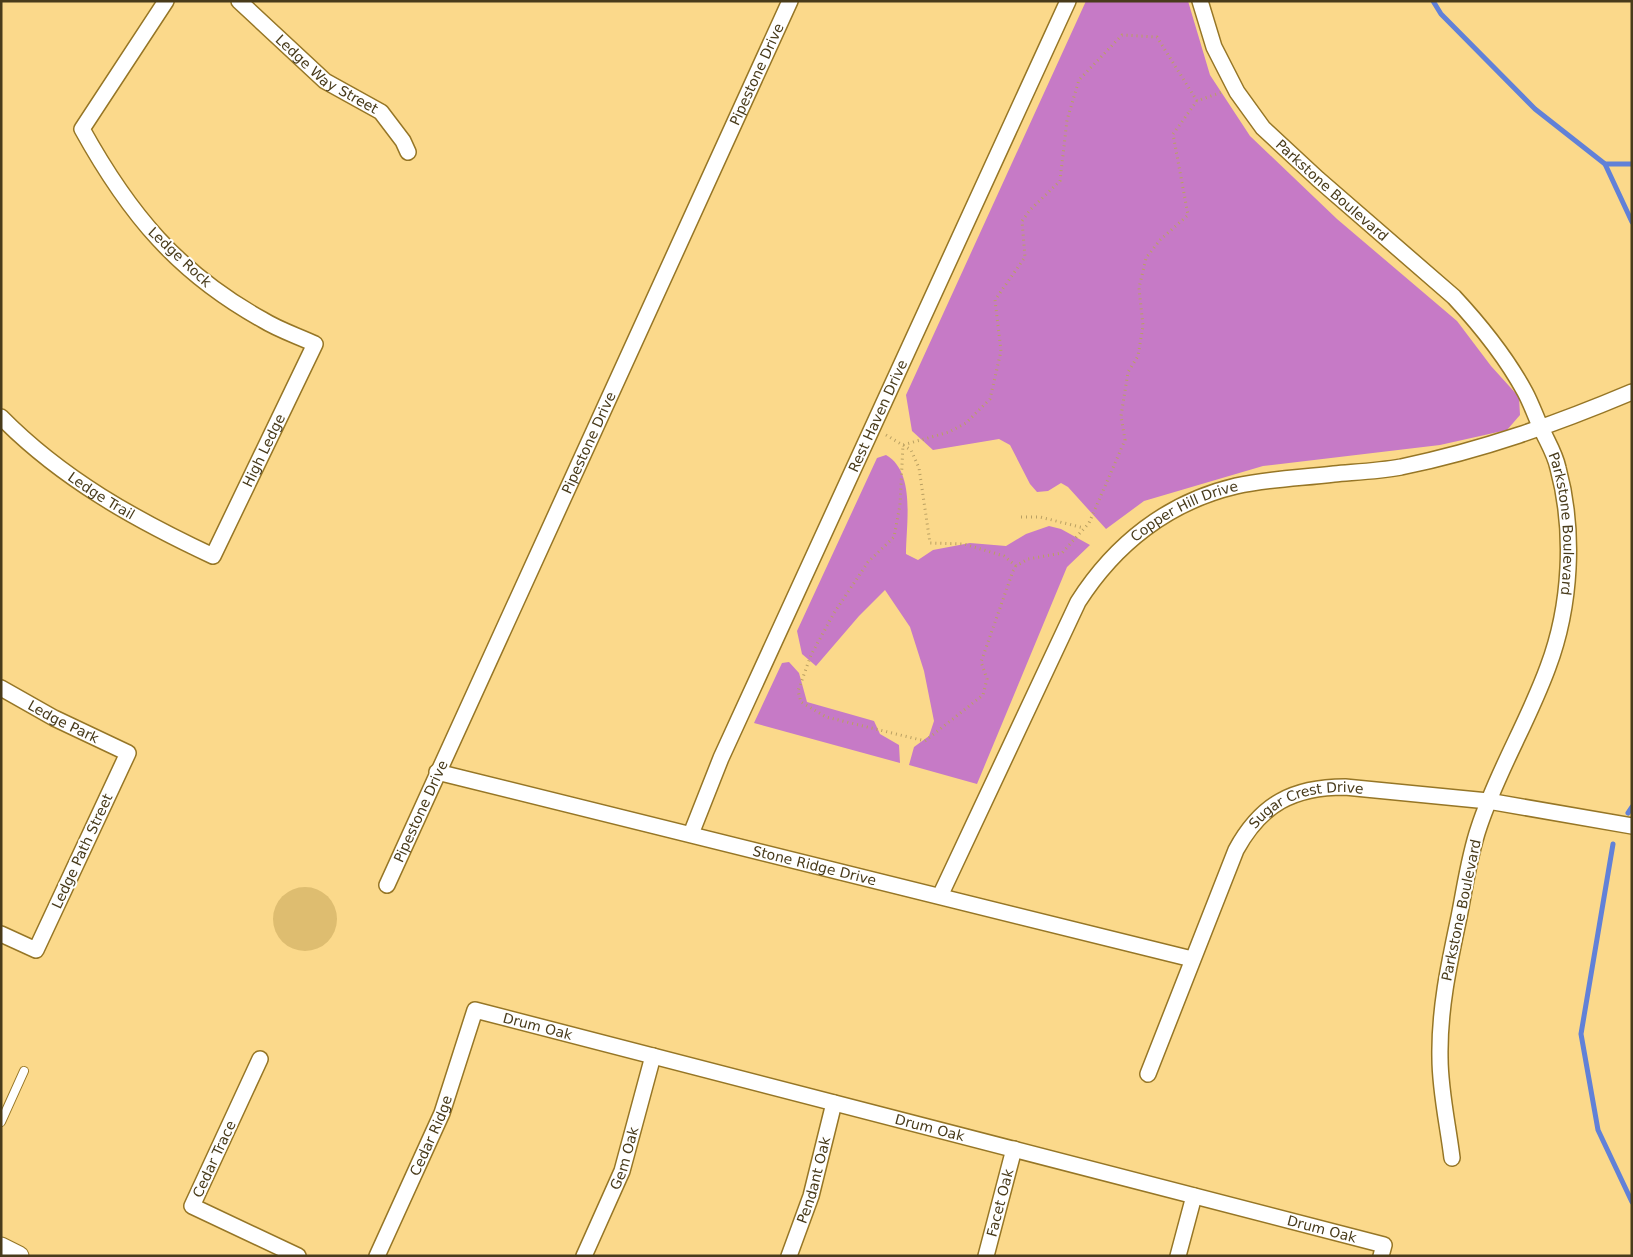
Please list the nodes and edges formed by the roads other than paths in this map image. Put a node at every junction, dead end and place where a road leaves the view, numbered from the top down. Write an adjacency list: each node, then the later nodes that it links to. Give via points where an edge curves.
1 (166, 1): 7 (street, Ledge Rock, via 82,129 132,210 193,273 265,322)
2 (239, 1): 6 (street, Ledge Way Street, via 325,81 381,112)
3 (790, 1): 14 (street, Pipestone Drive)
4 (1068, 1): 17 (street, Rest Haven Drive, via 721,758)
5 (1200, 1): 10 (street, Parkstone Boulevard, via 1214,47 1251,114 1280,146 1469,313 1505,360)
6 (408, 152)
7 (315, 344): 11 (street, High Ledge)
8 (1632, 392): 10 (street, Copper Hill Drive)
9 (1, 417): 11 (street, Ledge Trail, via 56,466 108,502)
10 (1541, 429): 15 (street, Parkstone Boulevard, via 1558,467 1566,507 1566,587 1560,626 1549,664 1535,702); 19 (street, Copper Hill Drive, via 1480,449 1399,467 1236,486 1189,502 1145,527 1108,561 1078,602)
11 (214, 556)
12 (1, 688): 13 (street, Ledge Park, via 54,718)
13 (128, 753): 20 (street, Ledge Path Street, via 36,950)
14 (437, 772): 17 (street, Stone Ridge Drive); 18 (street, Pipestone Drive)
15 (1488, 801): 16 (street, Sugar Crest Drive); 21 (street, Sugar Crest Drive, via 1345,786 1323,786 1280,800 1247,830); 30 (street, Parkstone Boulevard, via 1472,849 1440,1022 1440,1060)
16 (1632, 826)
17 (691, 834): 19 (street, Stone Ridge Drive)
18 (387, 885)
19 (940, 896): 21 (street, Stone Ridge Drive)
20 (1, 934)
21 (1192, 959): 26 (street, Sugar Crest Drive)
22 (475, 1010): 23 (street, Drum Oak); 36 (street, Cedar Ridge, via 442,1113)
23 (653, 1056): 27 (street, Drum Oak); 37 (street, Gem Oak, via 622,1171)
24 (260, 1059): 35 (street, Cedar Trace, via 192,1206)
25 (24, 1071): 28 (lane)
26 (1148, 1074)
27 (834, 1102): 29 (street, Drum Oak); 38 (street, Pendant Oak, via 811,1196)
28 (1, 1122)
29 (1014, 1149): 31 (street, Drum Oak); 39 (street, Facet Oak)
30 (1452, 1158)
31 (1194, 1196): 33 (street, Drum Oak); 40 (street)
32 (1, 1247): 34 (street)
33 (1382, 1250)
34 (19, 1256)
35 (298, 1256)
36 (377, 1256)
37 (584, 1256)
38 (789, 1256)
39 (986, 1256)
40 (1178, 1256)

